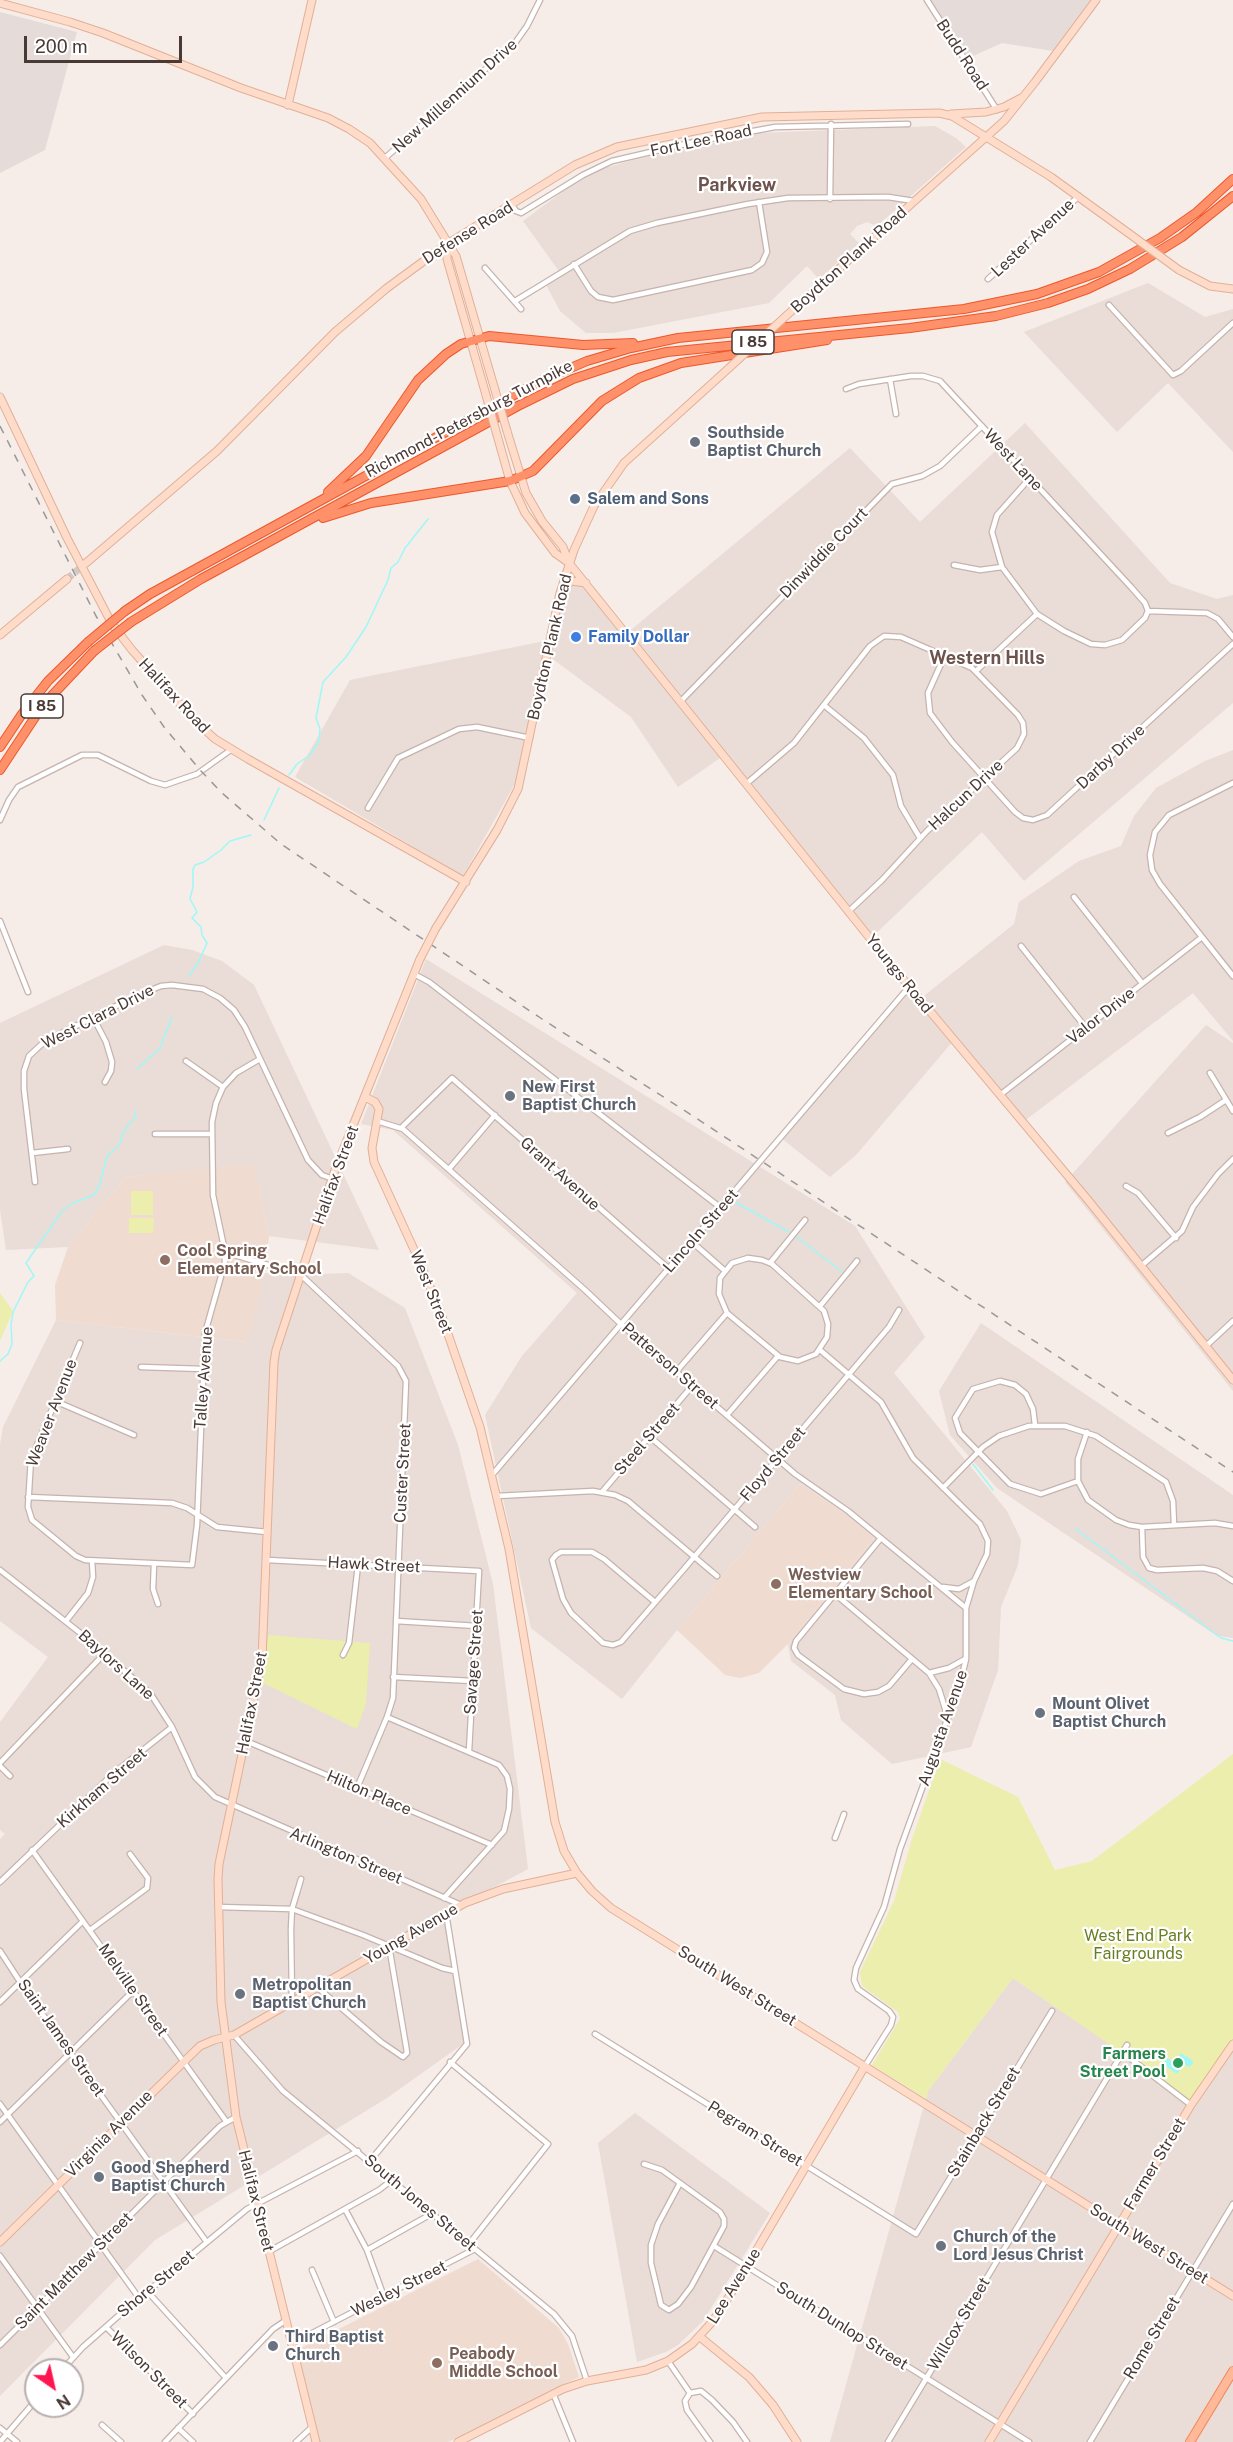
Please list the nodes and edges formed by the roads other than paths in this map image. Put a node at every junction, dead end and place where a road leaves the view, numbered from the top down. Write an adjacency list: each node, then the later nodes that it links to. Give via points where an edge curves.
1 (312, 0): 7 (street)
2 (540, 0): 13 (street, New Millennium Drive, via 515,43)
3 (927, 0): 8 (street, Budd Road)
4 (1096, 0): 6 (street, Boydton Plank Road)
5 (0, 3): 7 (street, via 103,33)
6 (1025, 96): 8 (street, Defense Road); 12 (street, Boydton Plank Road)
7 (288, 105): 13 (street, via 349,129)
8 (997, 110): 9 (street, Defense Road)
9 (948, 114): 12 (street, Defense Road); 20 (street, Defense Road, via 782,115 737,121 603,152)
10 (831, 124): 11 (street, Fort Lee Road); 17 (street); 20 (street, Fort Lee Road, via 759,129 612,161 521,213)
11 (908, 124)
12 (986, 137): 15 (street); 18 (street, Boydton Plank Road)
13 (385, 158): 21 (street, via 421,199)
14 (1233, 179): 32 (highway, Richmond-Petersburg Turnpike / I 85, via 1197,212 1160,238 1099,272 1037,294 964,309)
15 (1078, 196): 24 (street, Lester Avenue); 25 (street, bridge, via 1179,270 1210,286)
16 (1233, 196): 30 (highway, Richmond-Petersburg Turnpike / I 85, via 1182,237 1088,290 1005,314)
17 (830, 199): 18 (street, via 888,197); 19 (street)
18 (915, 201): 44 (street, Boydton Plank Road, bridge, via 634,453 612,478 587,520)
19 (759, 202): 22 (street, via 637,228); 22 (street, via 767,252 762,263 752,270 605,300 591,291)
20 (512, 205): 21 (street, Defense Road)
21 (447, 244): 31 (street, via 456,256); 43 (street, Defense Road, via 350,319 217,451)
22 (574, 264): 26 (street)
23 (485, 268): 26 (street)
24 (988, 279)
25 (1233, 289)
26 (515, 301): 28 (street)
27 (1109, 305): 29 (street, via 1176,375)
28 (520, 309)
29 (1233, 323)
30 (866, 332): 38 (highway, via 681,363 645,375 602,401 538,466); 42 (highway, Richmond-Petersburg Turnpike / I 85, via 676,351 592,372 518,406)
31 (475, 339): 32 (highway, via 518,338 595,345); 38 (street, bridge, via 495,390); 40 (street, bridge); 41 (highway, via 454,348 430,368 411,388 366,456)
32 (658, 342): 41 (highway, Richmond-Petersburg Turnpike / I 85, via 611,353 540,381)
33 (890, 379): 34 (street, West Lane); 36 (street); 37 (street, West Lane, via 935,378)
34 (846, 389)
35 (0, 397): 61 (street, Halifax Road, via 112,624 199,725)
36 (896, 414)
37 (982, 426): 39 (street, West Lane); 57 (street, Dinwiddie Court, via 940,466 922,476 892,484)
38 (520, 477): 40 (highway); 44 (street, via 533,507 563,547)
39 (1030, 478): 46 (street, via 994,521 994,542); 50 (street, West Lane, via 1138,595)
40 (510, 481): 42 (highway, via 357,506); 44 (street, via 534,526 555,553)
41 (306, 508): 60 (highway, Richmond-Petersburg Turnpike / I 85, bridge, via 125,611 48,681)
42 (284, 535): 62 (highway, Richmond-Petersburg Turnpike / I 85, bridge, via 163,601 94,651 43,705)
43 (86, 563)
44 (569, 563): 48 (street, Youngs Road); 49 (street, Boydton Plank Road)
45 (954, 565): 46 (street, via 980,570)
46 (1002, 567): 51 (street)
47 (67, 579): 52 (street)
48 (586, 583): 49 (street, via 571,581); 57 (street, Youngs Road)
49 (560, 593): 59 (street, Boydton Plank Road)
50 (1148, 611): 51 (street, via 1122,640 1106,645 1091,644); 53 (street, via 1207,614 1218,619)
51 (1037, 614): 56 (street)
52 (0, 635)
53 (1233, 637)
54 (1233, 644): 63 (street, Darby Drive, via 1043,818 1019,816)
55 (945, 656): 56 (street, Halcun Drive); 58 (street, Halcun Drive, via 901,637 880,638); 63 (street, Darby Drive, via 928,693 930,713)
56 (976, 671): 63 (street, Halcun Drive, via 1018,715 1024,728 1020,744)
57 (680, 702): 65 (street, Youngs Road)
58 (825, 706): 65 (street, Halcun Drive, via 787,750); 68 (street, via 864,738 894,775 901,806)
59 (530, 738): 66 (street, via 471,727 450,733 398,758); 69 (street, Boydton Plank Road, via 513,800)
60 (0, 747)
61 (232, 749): 67 (street, via 197,774 165,784 98,754 82,755 18,788); 69 (street, Halifax Road)
62 (0, 770)
63 (984, 778): 68 (street, Halcun Drive)
64 (1233, 783): 73 (street, via 1174,811 1161,823 1150,847 1152,870 1160,884)
65 (746, 784): 71 (street, Youngs Road)
66 (368, 808)
67 (0, 820)
68 (920, 837): 71 (street, Halcun Drive)
69 (466, 882): 74 (street, Boydton Plank Road, bridge)
70 (1074, 897): 78 (street)
71 (848, 912): 79 (street, Youngs Road)
72 (0, 921): 80 (street)
73 (1202, 937): 77 (street); 78 (street, Valor Drive)
74 (428, 944): 76 (street, Halifax Street, bridge)
75 (1021, 946): 82 (street)
76 (414, 974): 89 (street, Halifax Street); 105 (street)
77 (1233, 976)
78 (1142, 983): 82 (street, Valor Drive)
79 (909, 987): 88 (street, Youngs Road); 105 (street, Lincoln Street)
80 (28, 992)
81 (93, 1017): 83 (street, West Clara Drive, via 161,986 193,986 220,998 234,1010); 86 (street, via 112,1062); 99 (street, West Clara Drive, via 39,1046 26,1064 24,1089)
82 (1086, 1028): 88 (street, Valor Drive)
83 (260, 1059): 87 (street, via 236,1073); 102 (street, West Clara Drive, via 308,1160 322,1175)
84 (186, 1061): 87 (street)
85 (1210, 1073): 90 (street)
86 (105, 1082)
87 (223, 1087): 97 (street, Talley Avenue, via 213,1113)
88 (1000, 1095): 112 (street, Youngs Road)
89 (365, 1097): 93 (street, via 377,1105); 102 (street, Halifax Street)
90 (1226, 1101): 91 (street); 95 (street)
91 (1233, 1111)
92 (495, 1115): 94 (street, Grant Avenue, via 452,1078); 101 (street); 113 (street, Grant Avenue)
93 (377, 1121): 94 (street, Patterson Street); 139 (street, West Street, via 372,1148 374,1162 440,1311 475,1410)
94 (401, 1128): 101 (street, Patterson Street)
95 (1168, 1132)
96 (155, 1134): 97 (street)
97 (212, 1134): 109 (street, Talley Avenue, via 213,1194)
98 (68, 1149): 99 (street)
99 (32, 1153): 103 (street, West Clara Drive)
100 (1233, 1159): 107 (street, via 1193,1207)
101 (448, 1169): 120 (street, Patterson Street)
102 (333, 1179): 115 (street, Halifax Street)
103 (35, 1182)
104 (1126, 1186): 107 (street, via 1138,1193)
105 (721, 1208): 108 (street, Lincoln Street)
106 (806, 1220): 111 (street)
107 (1176, 1238): 112 (street)
108 (692, 1242): 113 (street, Lincoln Street); 114 (street)
109 (225, 1252): 115 (street, Custer Street); 126 (street, Talley Avenue, via 224,1272 205,1333)
110 (857, 1261): 116 (street)
111 (770, 1263): 114 (street, via 742,1259); 116 (street)
112 (1141, 1266): 122 (street, Youngs Road)
113 (669, 1269): 120 (street, Lincoln Street)
114 (724, 1270): 118 (street, via 718,1294)
115 (301, 1275): 151 (street, Halifax Street, via 274,1362); 158 (street, Custer Street, via 404,1375 406,1414)
116 (820, 1306): 123 (street, via 827,1317 828,1330)
117 (899, 1310): 128 (street, Floyd Street)
118 (727, 1313): 124 (street); 127 (street)
119 (1233, 1321): 122 (street)
120 (621, 1324): 127 (street, Patterson Street); 139 (street, Lincoln Street)
121 (80, 1343): 131 (street, Weaver Avenue)
122 (1206, 1346): 129 (street, Youngs Road)
123 (820, 1350): 124 (street, via 798,1361); 128 (street, Augusta Avenue)
124 (778, 1356): 132 (street)
125 (141, 1367): 126 (street)
126 (203, 1369): 146 (street, Talley Avenue)
127 (676, 1372): 130 (street, Patterson Street)
128 (849, 1374): 138 (street, Floyd Street); 141 (street, Augusta Avenue, via 881,1402 906,1449)
129 (1233, 1380)
130 (692, 1386): 132 (street, Patterson Street); 136 (street, Steel Street)
131 (55, 1401): 135 (street); 144 (street, Weaver Avenue, via 31,1459)
132 (727, 1415): 138 (street, Patterson Street)
133 (1035, 1425): 134 (street, via 1065,1426); 137 (street, via 999,1436); 137 (street, via 1030,1399 1015,1385 1000,1381 977,1387 955,1418 960,1433)
134 (1087, 1432): 140 (street, via 1078,1459); 147 (street, via 1166,1482 1173,1501)
135 (134, 1435)
136 (649, 1436): 142 (street, Steel Street); 145 (street)
137 (978, 1452): 140 (street, via 1003,1479 1036,1493); 141 (street)
138 (777, 1459): 145 (street, Floyd Street); 152 (street, Patterson Street)
139 (492, 1474): 143 (street, West Street)
140 (1078, 1481): 150 (street, via 1093,1505 1121,1522)
141 (943, 1488): 162 (street, Augusta Avenue, via 987,1535 987,1554)
142 (602, 1492): 143 (street); 153 (street, via 628,1502)
143 (497, 1496): 193 (street, South West Street, via 555,1822 564,1851)
144 (28, 1497): 146 (street, via 172,1503); 155 (street, Weaver Avenue, via 29,1515 36,1525 76,1556)
145 (735, 1509): 149 (street); 153 (street, Floyd Street)
146 (197, 1515): 151 (street, via 217,1527); 156 (street, Talley Avenue, via 194,1563)
147 (1174, 1525): 148 (street); 150 (street)
148 (1233, 1526)
149 (755, 1527)
150 (1142, 1527): 163 (street, via 1143,1557 1149,1568 1203,1568)
151 (268, 1532): 154 (street, Halifax Street)
152 (881, 1538): 164 (street, Patterson Street); 165 (street)
153 (694, 1557): 161 (street); 166 (street, Floyd Street)
154 (267, 1560): 157 (street, Hawk Street); 182 (street, Halifax Street, via 262,1659)
155 (92, 1561): 156 (street); 169 (street, via 88,1593)
156 (154, 1564): 167 (street, via 153,1589)
157 (358, 1564): 158 (street, Hawk Street); 173 (street, via 349,1643)
158 (399, 1567): 160 (street, Hawk Street); 170 (street, Custer Street)
159 (0, 1570): 169 (street, Baylors Lane)
160 (480, 1573): 171 (street, Savage Street)
161 (717, 1576)
162 (974, 1581): 164 (street, via 959,1589); 168 (street, Augusta Avenue)
163 (1233, 1581)
164 (940, 1587): 168 (street, Patterson Street)
165 (835, 1594): 174 (street); 174 (street, via 794,1645 798,1654 844,1689 872,1694 883,1690)
166 (655, 1602): 166 (street, Floyd Street, via 599,1555 561,1552 552,1560 566,1605 603,1643 621,1642)
167 (158, 1604)
168 (966, 1608): 175 (street, Augusta Avenue)
169 (66, 1621): 172 (street, Baylors Lane)
170 (396, 1621): 171 (street); 177 (street, Custer Street)
171 (477, 1626): 178 (street, Savage Street)
172 (105, 1653): 181 (street, Baylors Lane, via 150,1693); 184 (street)
173 (343, 1655)
174 (912, 1659): 176 (street)
175 (966, 1659): 176 (street); 180 (street, Augusta Avenue)
176 (929, 1673): 180 (street)
177 (393, 1677): 178 (street); 179 (street, Custer Street, via 393,1698)
178 (473, 1681): 183 (street, Savage Street)
179 (387, 1717): 183 (street); 186 (street, Custer Street)
180 (948, 1718): 221 (street, Augusta Avenue, via 900,1849 884,1907 856,1968 854,1980 858,1989 893,2017)
181 (172, 1727): 187 (street, Baylors Lane, via 195,1777 207,1791); 191 (street, Kirkham Street, via 114,1773)
182 (246, 1740): 186 (street, Hilton Place); 187 (street, Halifax Street)
183 (469, 1752): 190 (street, via 502,1768 509,1782 508,1818 504,1831)
184 (0, 1764): 185 (street)
185 (10, 1776)
186 (357, 1788): 190 (street, Hilton Place)
187 (231, 1806): 196 (street, Arlington Street); 198 (street, Halifax Street, via 219,1864)
188 (844, 1814): 189 (street)
189 (835, 1838)
190 (492, 1845): 196 (street)
191 (32, 1850): 195 (street, Kirkham Street); 201 (street, Melville Street)
192 (130, 1854): 202 (street, via 148,1878 147,1888)
193 (577, 1874): 197 (street, Young Avenue, via 503,1889); 221 (street, South West Street, via 611,1908)
194 (301, 1879): 199 (street)
195 (0, 1882)
196 (444, 1898): 197 (street, Arlington Street)
197 (461, 1905): 200 (street, Young Avenue)
198 (218, 1907): 199 (street); 214 (street, Halifax Street)
199 (292, 1909): 203 (street); 210 (street)
200 (446, 1913): 203 (street, Young Avenue); 205 (street)
201 (83, 1921): 202 (street, Melville Street); 206 (street)
202 (90, 1930): 208 (street, Melville Street)
203 (389, 1946): 205 (street); 207 (street, Young Avenue); 207 (street, via 407,2053 401,2057)
204 (0, 1951): 206 (street, Saint James Street)
205 (455, 1971): 220 (street, via 467,2041)
206 (21, 1982): 209 (street); 218 (street, Saint James Street)
207 (317, 1987): 210 (street, Young Avenue)
208 (133, 1991): 218 (street); 219 (street, Melville Street)
209 (0, 2002)
210 (292, 2002): 213 (street, Young Avenue)
211 (1052, 2011): 229 (street, Stainback Street)
212 (595, 2034): 233 (street, Pegram Street)
213 (234, 2035): 214 (street, Young Avenue); 230 (street, South Jones Street, via 275,2084)
214 (224, 2038): 219 (street, Virginia Avenue, via 206,2043); 225 (street, Halifax Street)
215 (1126, 2044): 217 (street, Willcox Street)
216 (1233, 2044): 223 (street, Farmer Street)
217 (1122, 2052): 223 (street); 234 (street, Willcox Street)
218 (71, 2053): 224 (street); 228 (street, Saint James Street)
219 (183, 2061): 226 (street, Melville Street); 228 (street, Virginia Avenue)
220 (450, 2062): 231 (street); 247 (street, via 548,2144)
221 (865, 2066): 229 (street, South West Street); 233 (street, Lee Avenue)
222 (0, 2104): 224 (street)
223 (1191, 2104): 243 (street, Farmer Street)
224 (8, 2114): 227 (street); 238 (street)
225 (236, 2117): 226 (street); 240 (street, Halifax Street)
226 (226, 2121): 236 (street, Saint Matthew Street)
227 (0, 2122)
228 (121, 2122): 236 (street, Saint James Street); 238 (street, Virginia Avenue)
229 (975, 2135): 234 (street, South West Street); 244 (street, Stainback Street)
230 (358, 2151): 231 (street, South Jones Street); 240 (street, Shore Street)
231 (370, 2161): 235 (street, South Jones Street)
232 (644, 2164): 237 (street, via 662,2170)
233 (807, 2166): 244 (street, Pegram Street); 254 (street, Lee Avenue)
234 (1046, 2179): 243 (street, South West Street); 272 (street, Willcox Street)
235 (392, 2180): 241 (street); 242 (street, South Jones Street)
236 (164, 2182): 245 (street, Saint James Street); 248 (street, Saint Matthew Street)
237 (680, 2183): 249 (street, via 723,2215 724,2226); 249 (street, via 653,2238 651,2254 661,2305 669,2310 675,2306 691,2287)
238 (58, 2184): 246 (street, Virginia Avenue); 248 (street)
239 (1233, 2204): 256 (street, Rome Street)
240 (257, 2205): 245 (street, Shore Street); 252 (street, Halifax Street)
241 (345, 2209): 251 (street); 252 (street)
242 (433, 2213): 247 (street, South Jones Street); 251 (street)
243 (1119, 2225): 256 (street, South West Street); 278 (street, Farmer Street)
244 (916, 2234)
245 (206, 2241): 257 (street, Shore Street)
246 (0, 2242)
247 (469, 2244): 250 (street, South Jones Street)
248 (101, 2245): 260 (street); 261 (street, Saint Matthew Street)
249 (714, 2246): 254 (street, South Dunlop Street)
250 (475, 2249): 258 (street, Wesley Street); 273 (street, South Jones Street, via 560,2320 575,2343)
251 (367, 2250): 258 (street)
252 (268, 2252): 262 (street, Halifax Street)
253 (0, 2256): 261 (street)
254 (746, 2267): 265 (street, Lee Avenue); 272 (street, South Dunlop Street)
255 (312, 2270): 263 (street)
256 (1192, 2271): 259 (street, South West Street); 299 (street, Rome Street)
257 (147, 2291): 260 (street, Shore Street); 271 (street)
258 (384, 2296): 263 (street, Wesley Street)
259 (1233, 2296)
260 (139, 2298): 264 (street, Shore Street)
261 (37, 2307): 267 (street, Saint Matthew Street); 268 (street)
262 (285, 2321): 266 (street, Halifax Street); 271 (street)
263 (334, 2322): 266 (street, Wesley Street)
264 (106, 2327): 268 (street, Shore Street); 277 (street, Wilson Street)
265 (700, 2337): 269 (street, Lee Avenue); 295 (street, via 749,2377)
266 (291, 2344): 282 (street, Halifax Street)
267 (0, 2345)
268 (73, 2357)
269 (668, 2361): 273 (street, Lee Avenue, via 633,2374); 275 (street)
270 (1233, 2371): 300 (main road)
271 (226, 2378): 277 (street)
272 (926, 2378): 278 (street, South Dunlop Street); 296 (street, Willcox Street)
273 (587, 2381): 274 (street, Lee Avenue)
274 (553, 2393): 291 (street, Lee Avenue); 292 (street)
275 (690, 2393): 293 (street, via 685,2401 687,2410); 294 (street, via 701,2391 712,2400)
276 (24, 2414): 283 (street)
277 (193, 2414): 281 (street)
278 (999, 2424): 297 (street, Farmer Street); 298 (street, South Dunlop Street)
279 (102, 2425): 286 (street)
280 (0, 2428): 283 (street)
281 (178, 2428): 287 (street); 288 (street)
282 (311, 2428): 289 (street); 290 (street, Halifax Street)
283 (7, 2434): 284 (street); 285 (street)
284 (0, 2442)
285 (17, 2442)
286 (122, 2442)
287 (165, 2442)
288 (193, 2442)
289 (296, 2442)
290 (316, 2442)
291 (458, 2442)
292 (573, 2442)
293 (710, 2442)
294 (747, 2442)
295 (797, 2442)
296 (888, 2442)
297 (988, 2442)
298 (1029, 2442)
299 (1090, 2442)
300 (1190, 2442)

